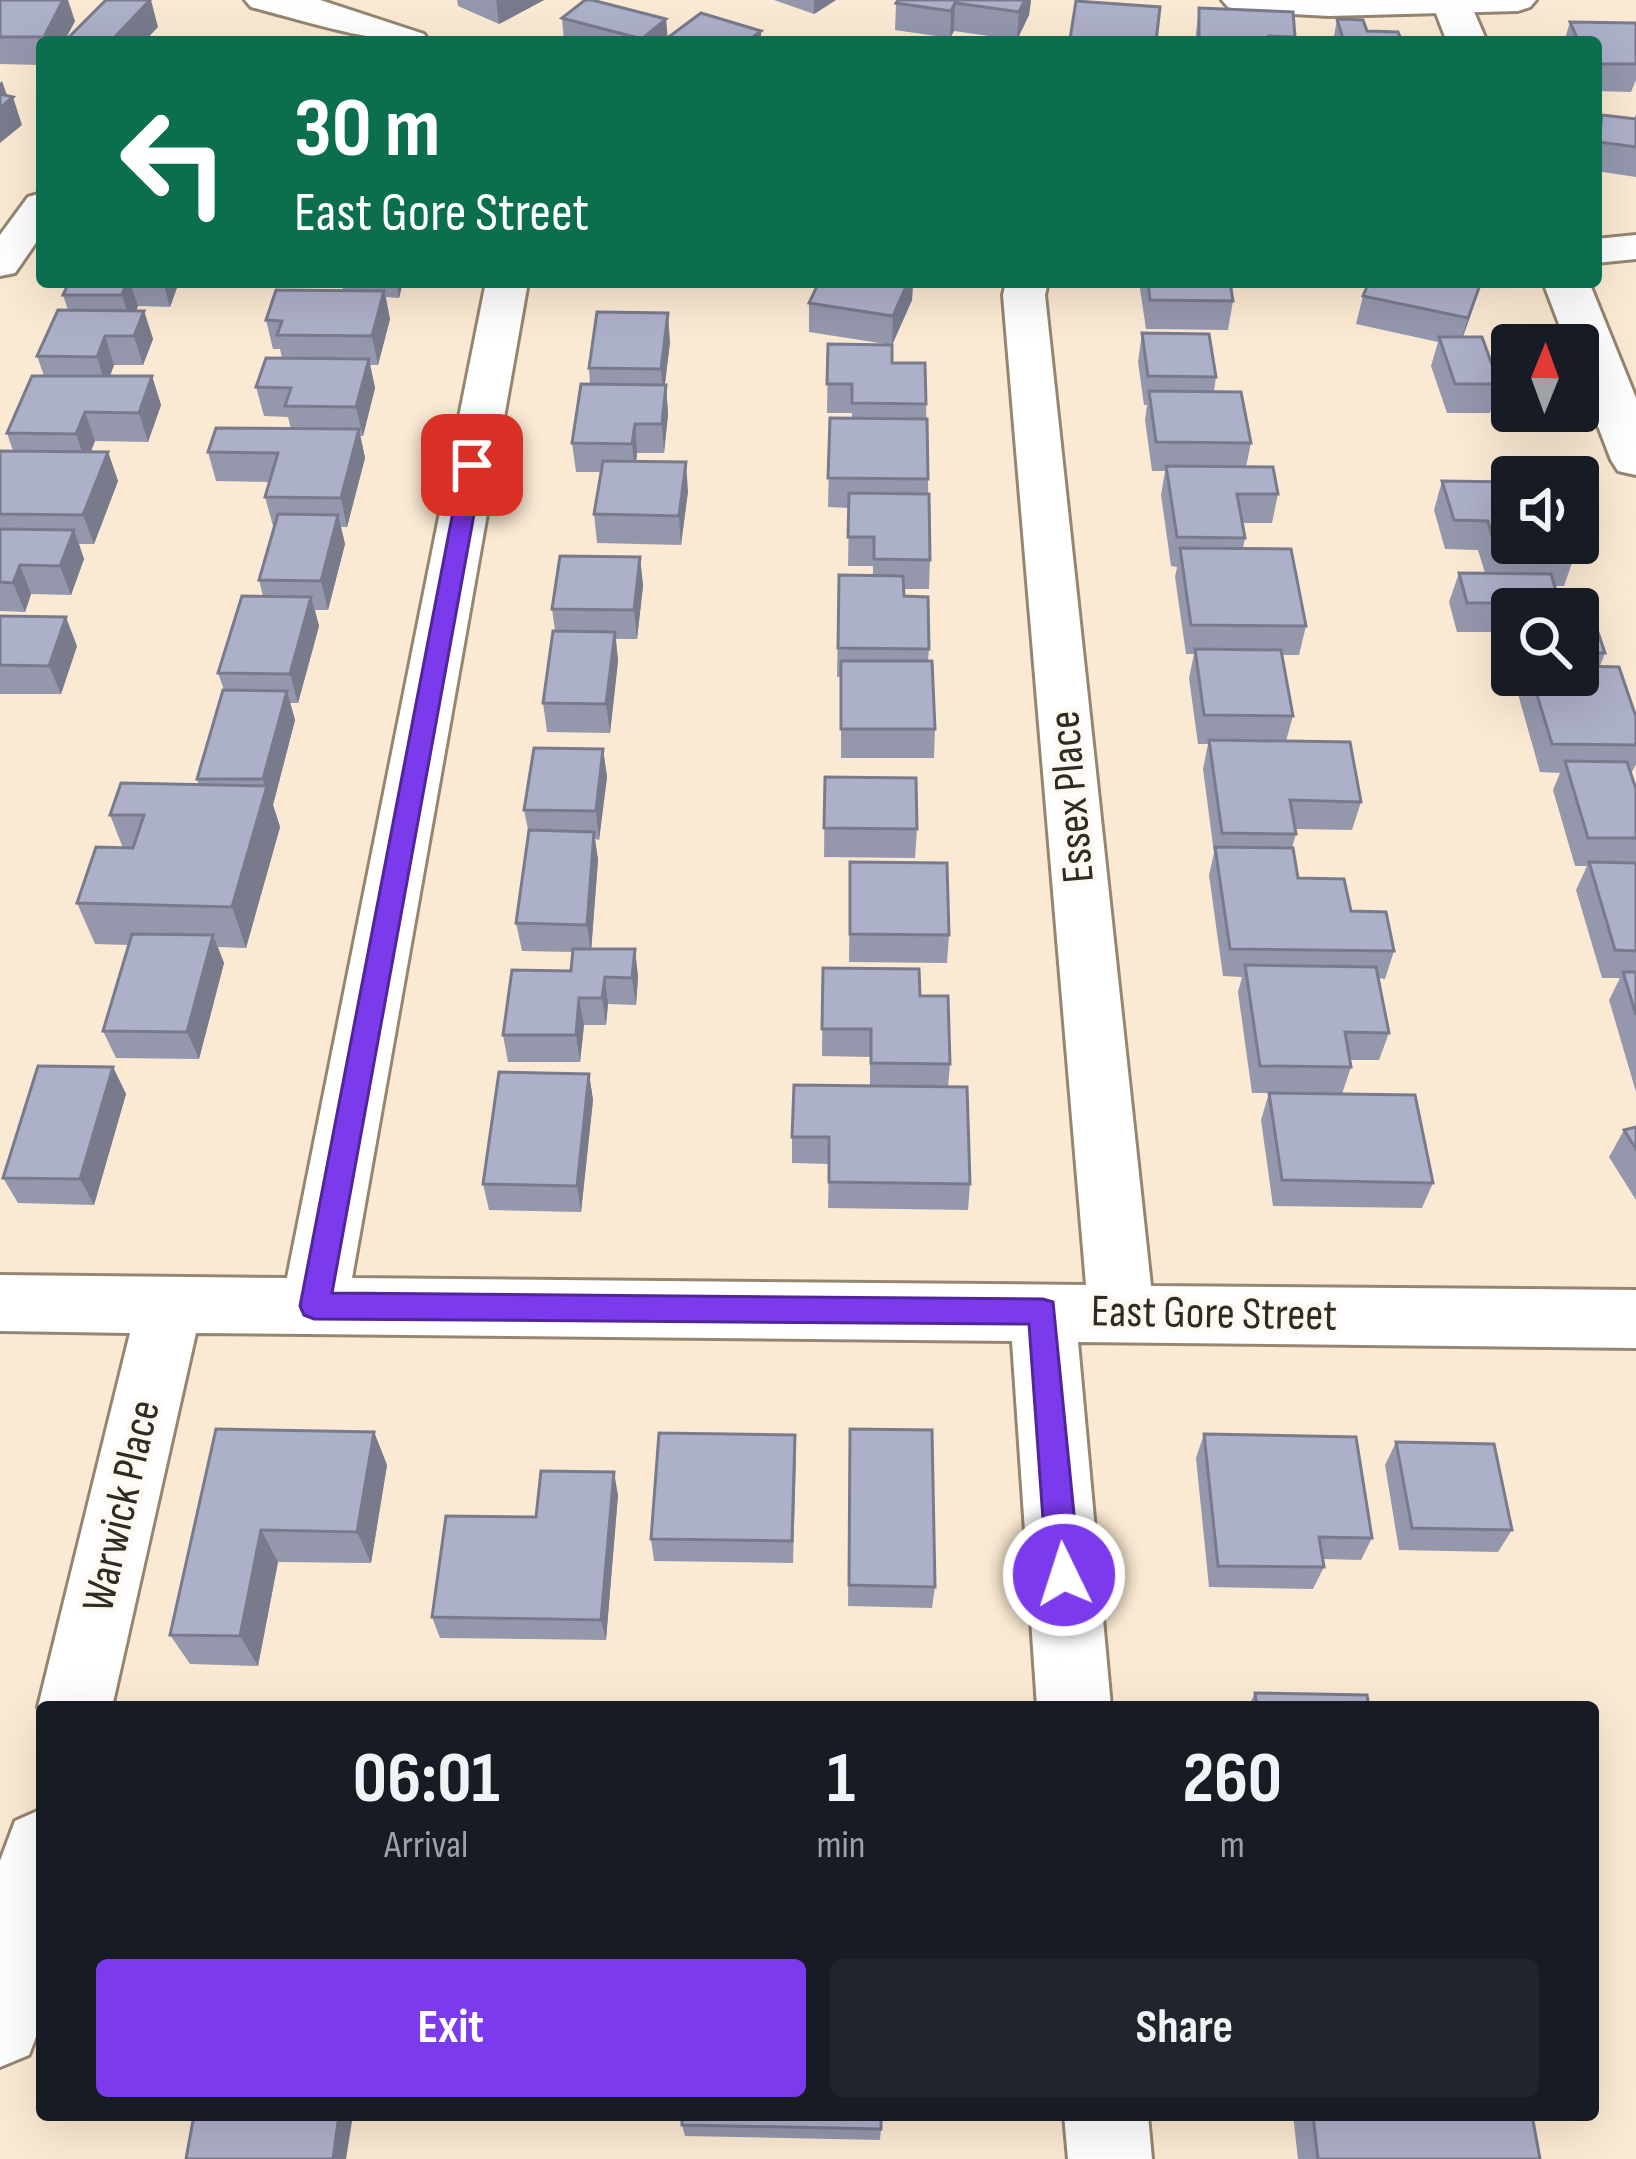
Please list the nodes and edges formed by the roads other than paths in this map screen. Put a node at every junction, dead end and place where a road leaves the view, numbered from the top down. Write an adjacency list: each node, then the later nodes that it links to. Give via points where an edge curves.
1 (1240, 0): 3 (street)
2 (1518, 0): 3 (street)
3 (1451, 2): 7 (street)
4 (334, 5): 5 (street); 6 (street)
5 (267, 17)
6 (399, 36)
7 (1465, 36)
8 (36, 213): 11 (street)
9 (1636, 247): 10 (street)
10 (1602, 250)
11 (0, 264)
12 (505, 288): 18 (street)
13 (1027, 288): 20 (street, Essex Place)
14 (1568, 288): 15 (street)
15 (1636, 460)
16 (0, 1303): 17 (street, East Gore Street)
17 (170, 1304): 18 (street, East Gore Street); 22 (street, Warwick Place)
18 (314, 1306): 19 (street, East Gore Street)
19 (1043, 1312): 20 (street, East Gore Street); 23 (street)
20 (1121, 1313): 21 (street, East Gore Street)
21 (1636, 1319)
22 (76, 1701)
23 (1074, 1701)
24 (36, 1873): 25 (street)
25 (0, 2026)
26 (1107, 2121): 27 (street)
27 (1110, 2159)

